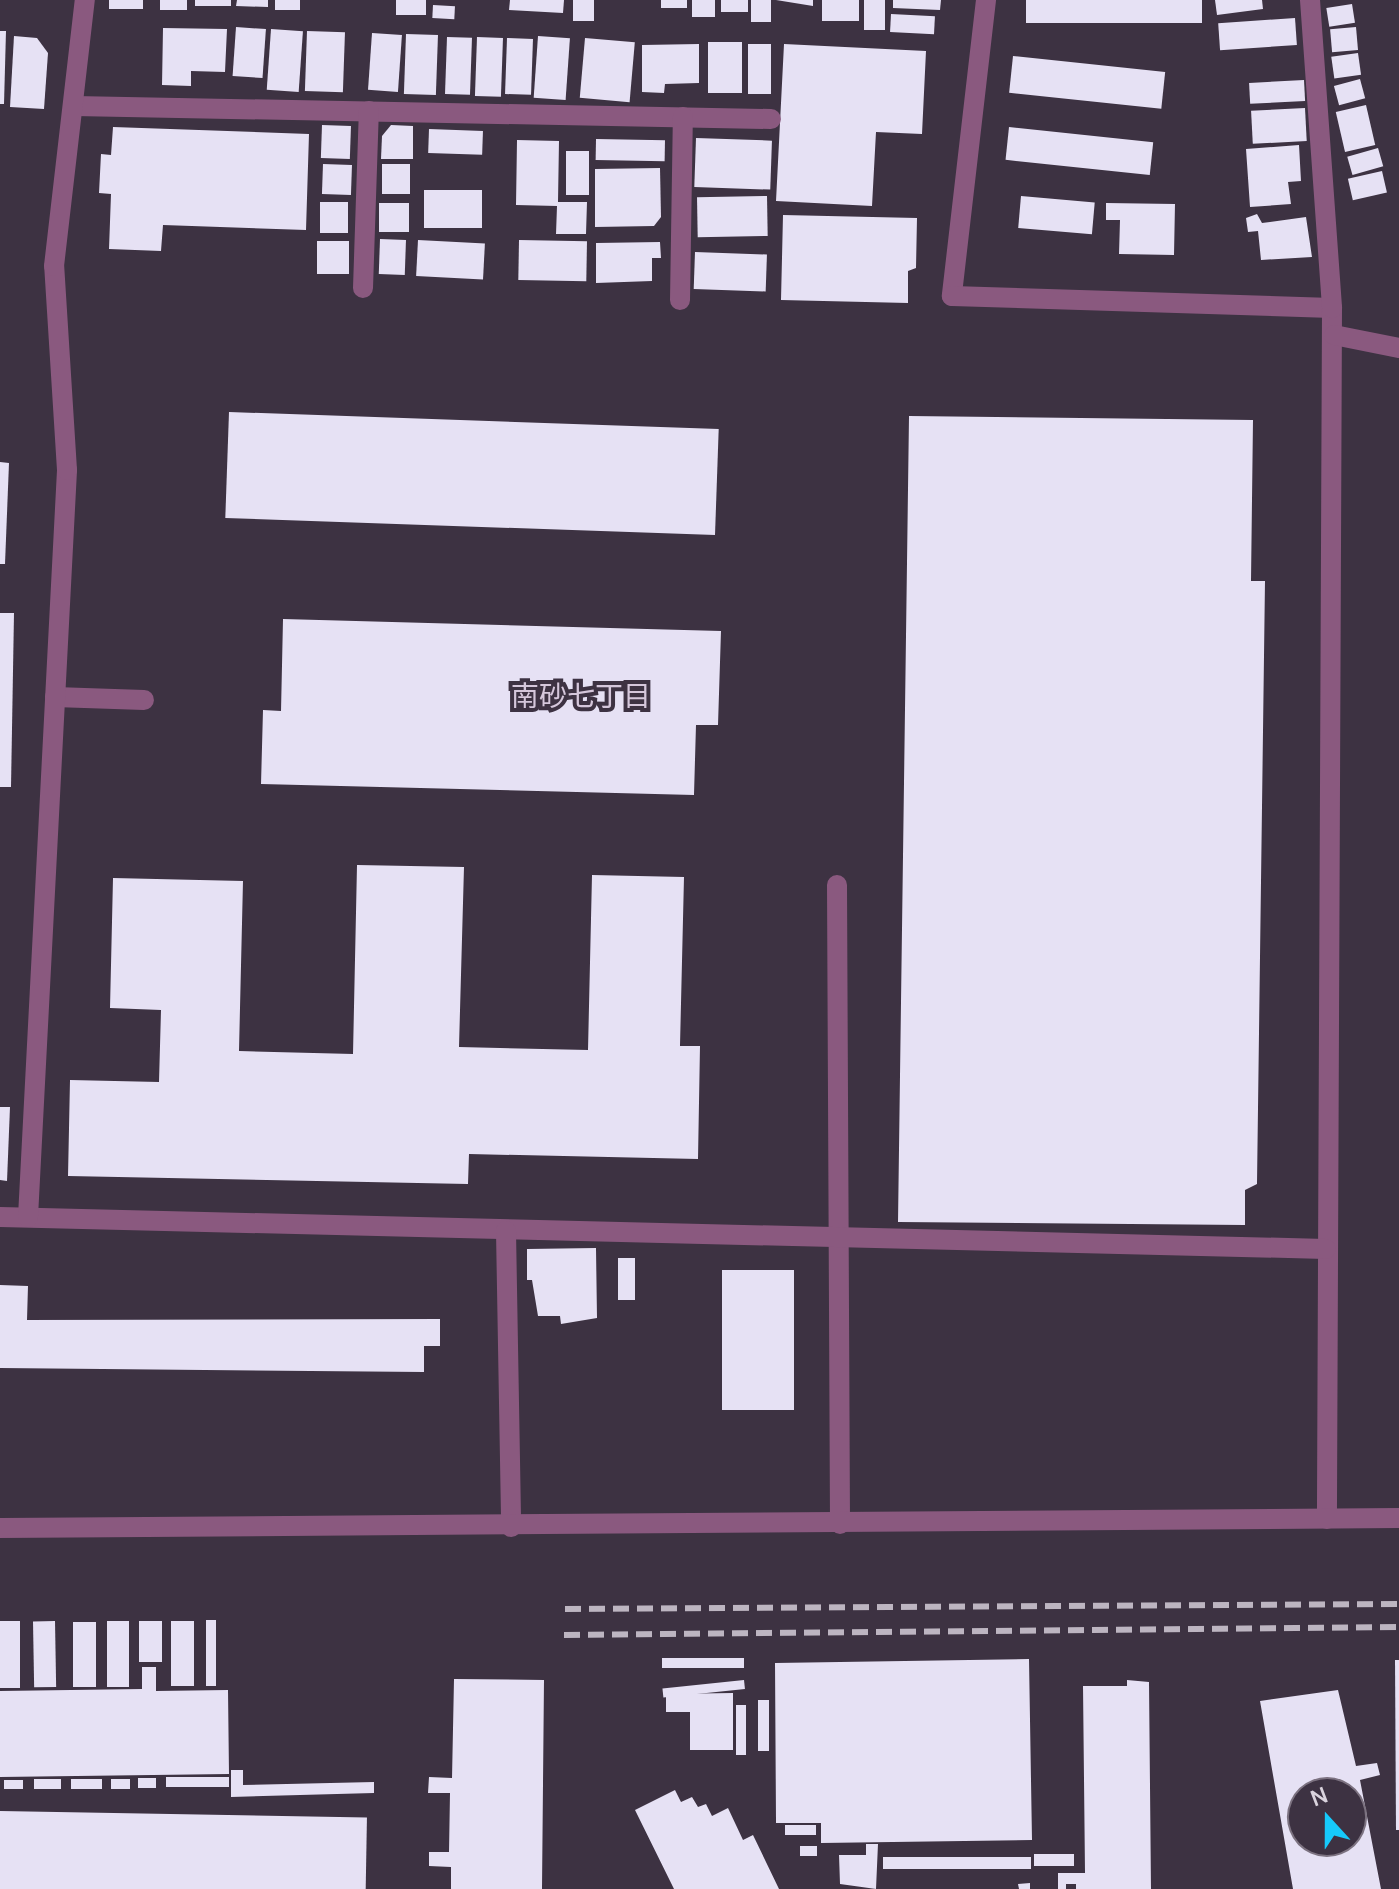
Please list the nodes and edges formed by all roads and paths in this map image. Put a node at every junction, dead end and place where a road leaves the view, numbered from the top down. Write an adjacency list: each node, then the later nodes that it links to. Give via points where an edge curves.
1 (85, 0): 4 (street)
2 (986, 0): 10 (street, via 952,296)
3 (1310, 0): 10 (street)
4 (74, 106): 5 (street); 13 (street, via 54,266 67,470)
5 (369, 111): 6 (street); 8 (street)
6 (683, 117): 7 (street); 9 (street)
7 (771, 119)
8 (363, 288)
9 (680, 300)
10 (1332, 308): 11 (street)
11 (1334, 335): 12 (street); 20 (street)
12 (1399, 348)
13 (55, 697): 14 (street); 17 (street)
14 (144, 700)
15 (837, 885): 19 (street)
16 (0, 1217): 17 (street)
17 (28, 1217): 18 (street)
18 (506, 1231): 19 (street); 24 (street)
19 (838, 1238): 20 (street); 23 (street)
20 (1326, 1249): 22 (street)
21 (1399, 1518): 22 (street)
22 (1327, 1519): 23 (street)
23 (840, 1524): 24 (street)
24 (511, 1527): 25 (street)
25 (0, 1528)

